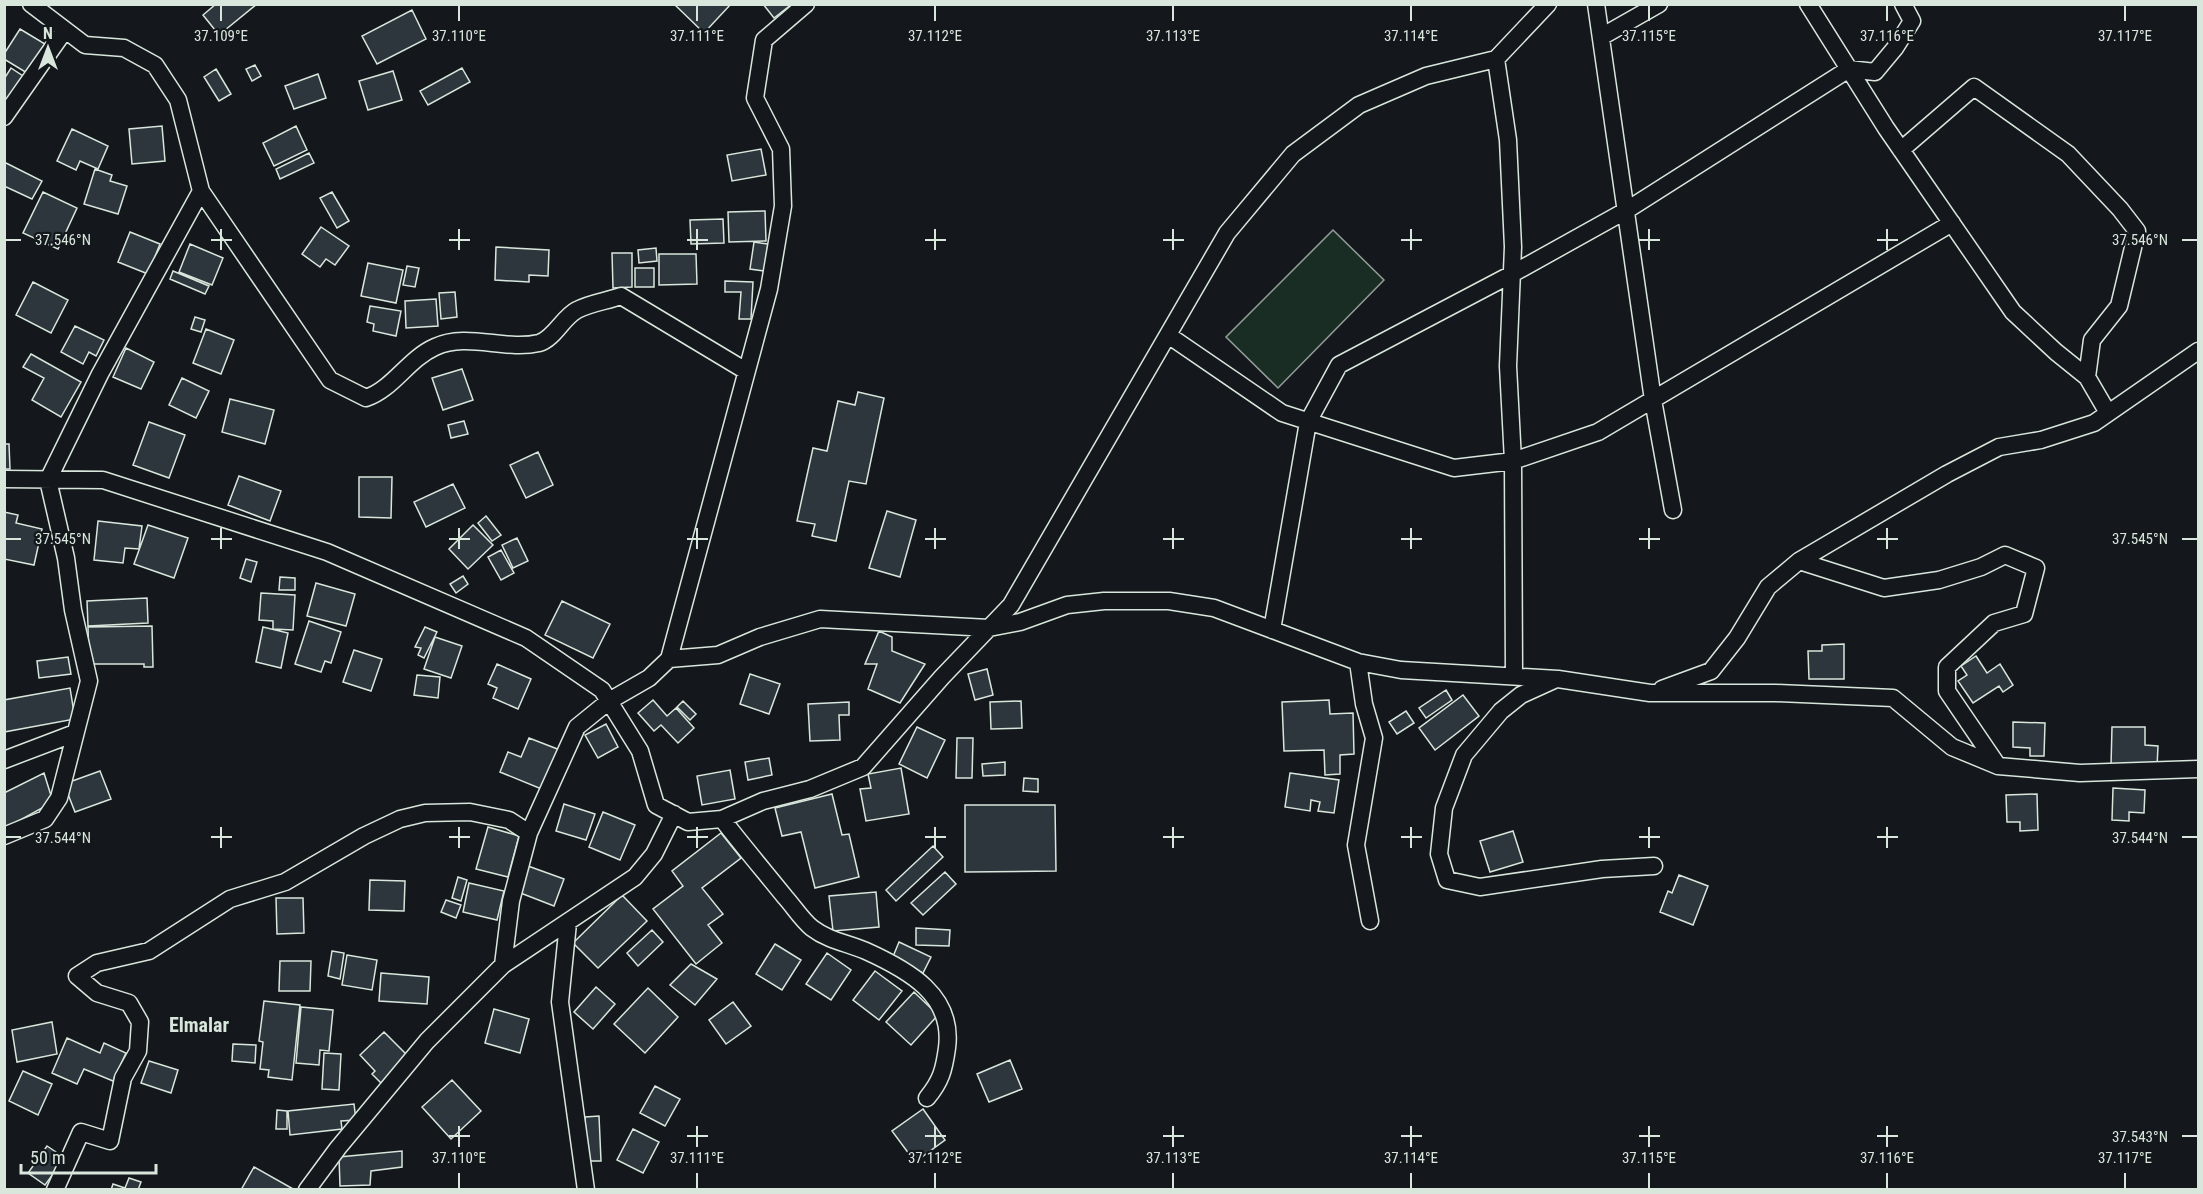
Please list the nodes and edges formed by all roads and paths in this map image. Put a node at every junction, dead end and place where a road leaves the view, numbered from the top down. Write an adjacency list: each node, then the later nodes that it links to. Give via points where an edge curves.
1 (31, 4): 8 (street)
2 (806, 4): 20 (street, via 764,40 755,98 781,149 783,206 769,289)
3 (1548, 4): 10 (street)
4 (1596, 4): 9 (street)
5 (1659, 4): 9 (street)
6 (1808, 4): 11 (street)
7 (1903, 4): 11 (street, via 1912,21 1895,48 1875,72)
8 (65, 30): 12 (street); 14 (street, via 85,45 124,48 155,65 178,100)
9 (1601, 37): 15 (street)
10 (1496, 59): 17 (street, via 1508,140); 18 (street, via 1426,76 1359,105 1293,154 1227,233)
11 (1849, 69): 13 (street); 15 (street)
12 (4, 117)
13 (1901, 150): 16 (street); 21 (street, via 1974,87 2068,154 2120,209 2138,231 2119,306 2092,339)
14 (201, 191): 20 (street, via 330,380 366,398 377,394 418,356 436,346 459,341 508,346 542,342 576,310 621,296); 27 (street, via 100,374)
15 (1627, 210): 17 (street); 22 (street)
16 (1952, 223): 21 (street, via 2013,312); 22 (street)
17 (1512, 274): 24 (street, via 1339,365); 25 (street, via 1508,366)
18 (1168, 335): 24 (street, via 1282,413); 30 (street, via 1011,605)
19 (2199, 351): 23 (street)
20 (746, 371): 32 (street)
21 (2087, 376): 23 (street)
22 (1653, 400): 25 (street, via 1598,432); 28 (street)
23 (2108, 413): 29 (street, via 2094,423 2041,440 2000,447)
24 (1308, 422): 25 (street, via 1454,468); 31 (street)
25 (1513, 461): 34 (street)
26 (4, 479): 27 (street)
27 (48, 480): 37 (street, via 103,480 327,552 526,638 602,690); 38 (street, via 89,681)
28 (1673, 510)
29 (1799, 561): 36 (street, via 1768,587 1711,671); 40 (street, via 1884,588 1938,580 2005,555 2036,568 2024,614 1994,623 1947,667 1947,691)
30 (989, 628): 31 (street, via 1068,605 1169,601 1214,608); 32 (street, via 820,619 718,655); 43 (street, via 863,767)
31 (1272, 630): 33 (street)
32 (669, 659): 37 (street, via 649,678)
33 (1358, 662): 34 (street, via 1401,670); 47 (street, via 1374,738 1356,845)
34 (1514, 676): 35 (street)
35 (1557, 679): 36 (street); 46 (street, via 1521,696 1501,711 1464,755 1444,808 1438,855 1447,880 1480,887 1602,869)
36 (1650, 693): 40 (street, via 1893,698 1952,747)
37 (609, 701): 42 (street, via 640,751 656,805); 44 (street, via 578,727)
38 (75, 734): 39 (street); 45 (street, via 59,798 45,819)
39 (4, 760)
40 (1998, 766): 41 (street, via 2080,773)
41 (2199, 769)
42 (674, 814): 43 (street, via 688,822); 48 (street, via 654,854 635,877)
43 (722, 819): 50 (street, via 811,927 909,974 934,995 945,1019 948,1039 939,1084)
44 (529, 833): 49 (street, via 511,901); 51 (street, via 509,820 470,812 425,813 400,819 285,882 231,899 149,951 97,963 77,976 97,993 129,1003 140,1022 138,1051 123,1078 110,1142 81,1132)
45 (4, 836)
46 (1654, 866)
47 (1370, 921)
48 (568, 923): 49 (street); 53 (street, via 560,1002)
49 (503, 965): 52 (street, via 427,1041)
50 (927, 1098)
51 (55, 1190)
52 (307, 1190)
53 (586, 1190)

